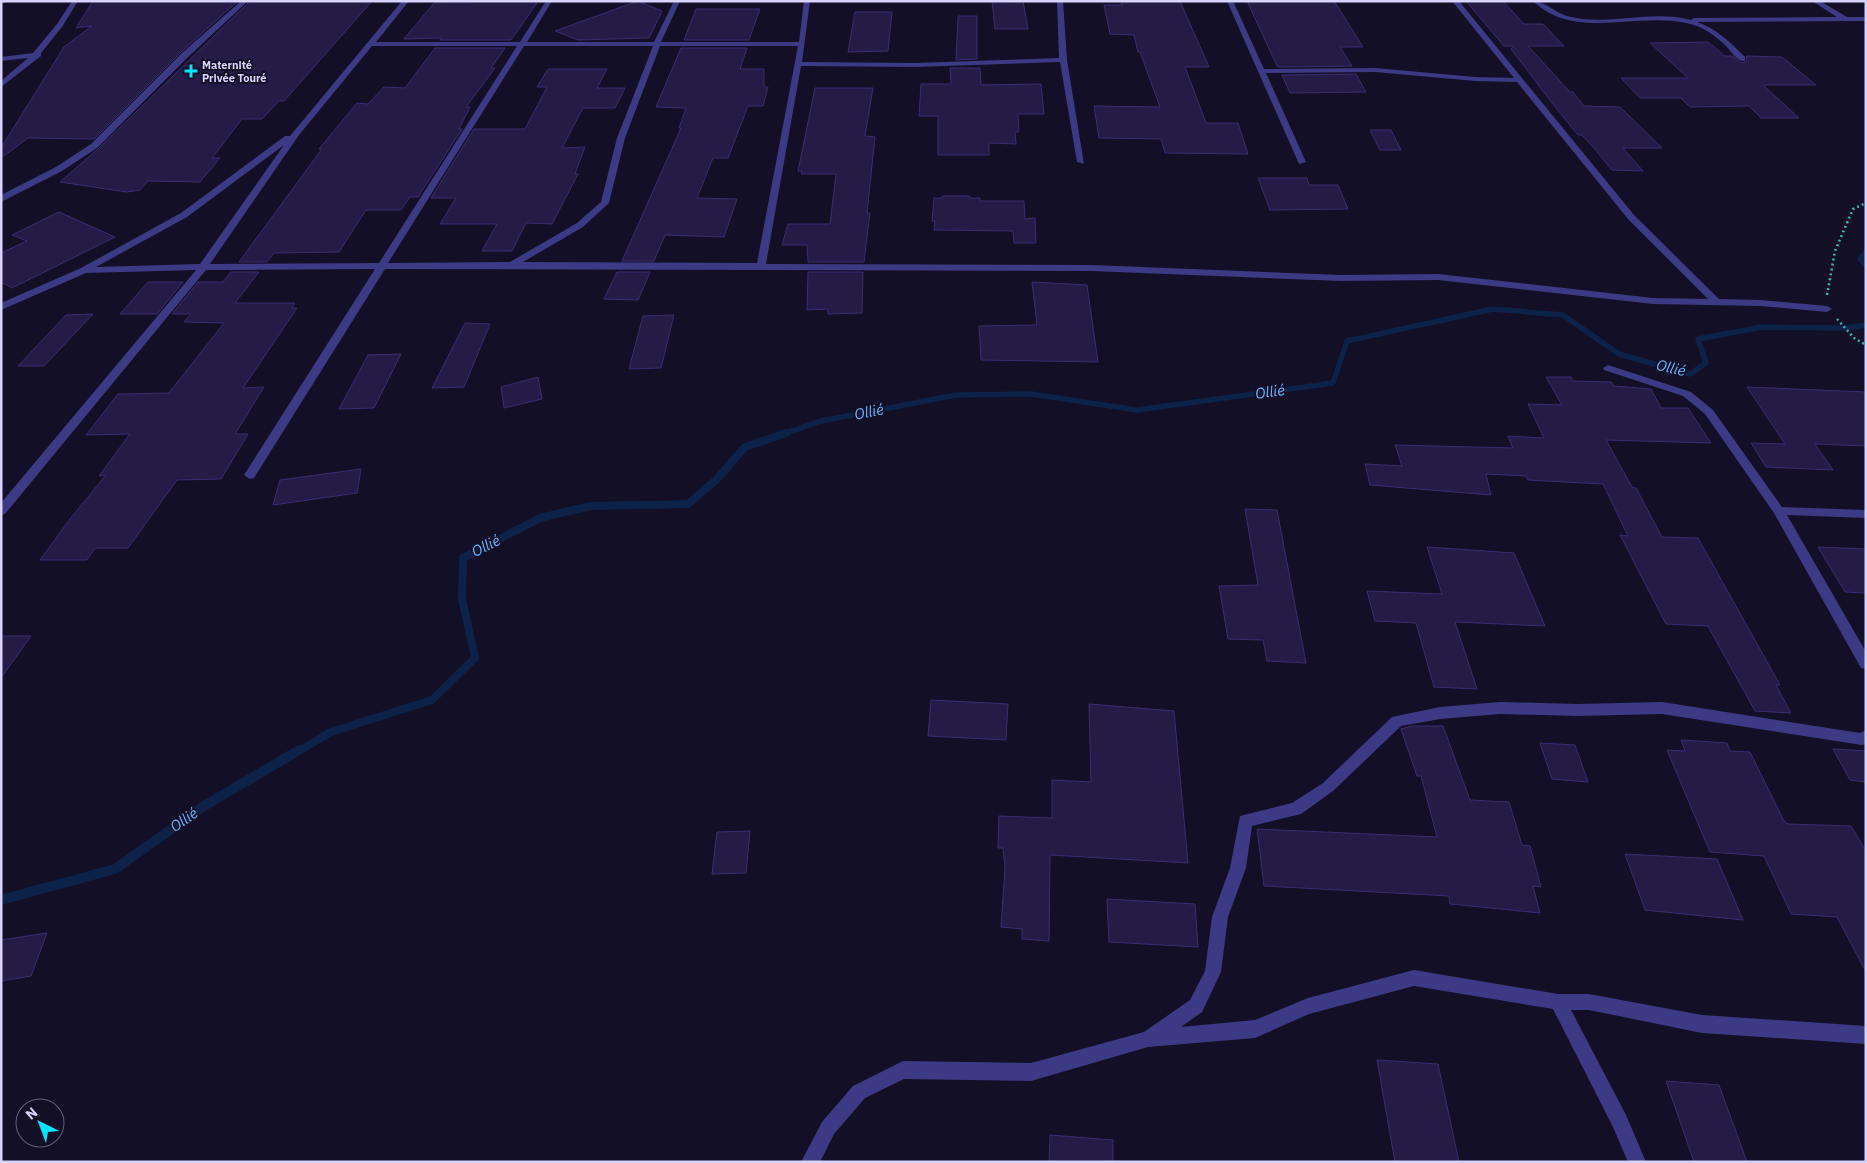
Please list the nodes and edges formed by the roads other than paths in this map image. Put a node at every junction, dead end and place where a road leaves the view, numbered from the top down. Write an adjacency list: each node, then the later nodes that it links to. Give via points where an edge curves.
1 (8, 1): 13 (street)
2 (75, 1): 21 (street, via 66,19)
3 (245, 1): 32 (street, via 185,55 94,146 59,169)
4 (406, 1): 17 (street)
5 (549, 1): 18 (street)
6 (677, 1): 19 (street)
7 (807, 1): 20 (street)
8 (1060, 1): 24 (street)
9 (1230, 1): 26 (street)
10 (1455, 1): 27 (street)
11 (1536, 1): 16 (street, via 1550,14 1575,19)
12 (1815, 1): 14 (street)
13 (1, 2)
14 (1846, 19): 15 (street); 16 (street)
15 (1866, 19)
16 (1674, 20): 23 (street, via 1706,28)
17 (370, 44): 18 (street); 29 (street)
18 (523, 44): 19 (street); 36 (street)
19 (657, 44): 20 (street); 33 (street, via 621,138 605,203 580,225)
20 (802, 44): 25 (street)
21 (38, 54): 22 (street); 28 (street)
22 (1, 59)
23 (1742, 59)
24 (1063, 60): 25 (street); 30 (street)
25 (797, 64): 34 (street)
26 (1262, 71): 27 (street, via 1375,70); 31 (street)
27 (1520, 80): 38 (street, via 1631,217)
28 (1, 85)
29 (296, 132): 35 (street); 37 (street, via 184,215)
30 (1081, 162)
31 (1302, 162)
32 (1, 199)
33 (512, 265): 34 (street); 36 (street)
34 (761, 265): 38 (street, via 1092,268 1341,278 1438,277 1653,301)
35 (203, 267): 36 (street); 37 (street); 43 (street)
36 (380, 267): 42 (street)
37 (84, 270): 39 (street)
38 (1716, 302): 40 (street)
39 (1, 307)
40 (1827, 309)
41 (1608, 368): 44 (street, via 1687,394 1709,412)
42 (250, 475)
43 (1, 511)
44 (1779, 511): 45 (street); 46 (street)
45 (1866, 514)
46 (1866, 664)
47 (1866, 736): 50 (street, via 1862,739 1662,708 1500,708 1440,713 1397,721 1328,787 1296,809 1245,821 1238,868 1220,918 1213,972 1196,1006)
48 (1558, 1002): 49 (street, via 1588,1002 1702,1024); 50 (street, via 1414,978 1308,1006 1255,1029); 52 (street, via 1620,1121)
49 (1866, 1035)
50 (1148, 1039): 51 (street, via 1031,1072 903,1070 859,1092 828,1128)
51 (810, 1162)
52 (1637, 1162)

